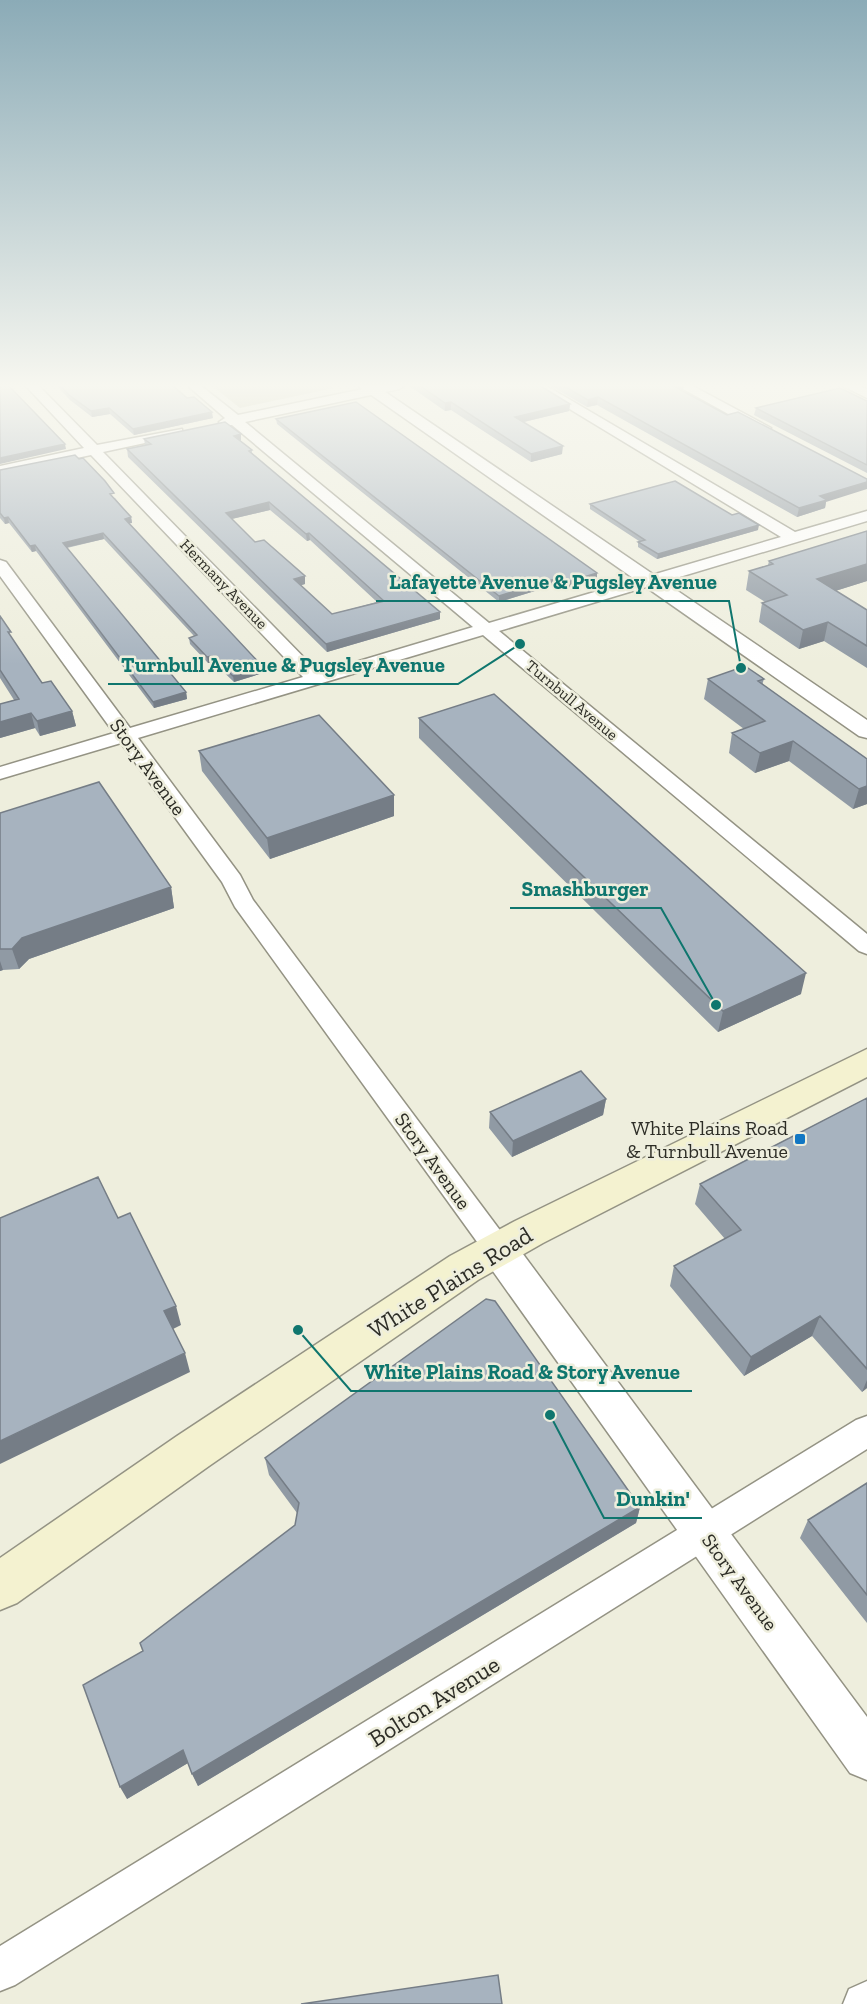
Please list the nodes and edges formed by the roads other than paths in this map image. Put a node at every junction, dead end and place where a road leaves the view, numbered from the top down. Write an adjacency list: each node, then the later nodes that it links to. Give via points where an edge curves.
1 (122, 479): 10 (street, Hermany Avenue)
2 (306, 479): 9 (street, Turnbull Avenue)
3 (501, 479): 8 (street)
4 (694, 479): 6 (street)
5 (867, 516): 6 (street)
6 (794, 538): 8 (street)
7 (0, 565): 12 (street, Story Avenue)
8 (648, 580): 9 (street); 11 (street)
9 (486, 628): 10 (street); 14 (street, Turnbull Avenue)
10 (316, 680): 12 (street)
11 (867, 731)
12 (125, 736): 13 (street); 16 (street, Story Avenue)
13 (0, 773)
14 (867, 946)
15 (867, 1062): 16 (main road, White Plains Road)
16 (498, 1249): 18 (street, Story Avenue); 19 (main road, White Plains Road, via 193,1451)
17 (867, 1431): 18 (street, Bolton Avenue)
18 (705, 1534): 20 (street, Story Avenue); 21 (street, Bolton Avenue)
19 (0, 1586)
20 (867, 1756)
21 (0, 1970)

